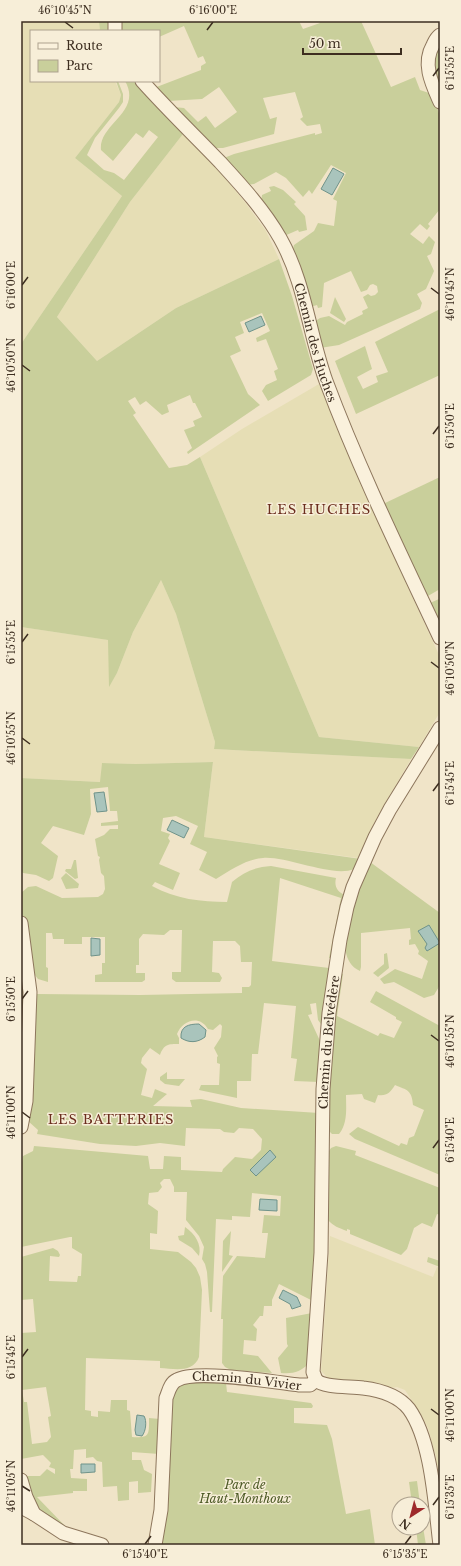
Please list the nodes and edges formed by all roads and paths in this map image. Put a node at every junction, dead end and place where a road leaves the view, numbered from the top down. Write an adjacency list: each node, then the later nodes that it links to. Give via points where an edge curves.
1 (440, 35): 3 (street, via 430,49 427,61 429,75)
2 (143, 82): 4 (street, Chemin des Huches, via 242,186 280,238 296,272 319,361 329,388 359,462)
3 (440, 102)
4 (440, 638)
5 (440, 728): 8 (street, Chemin du Belvédère, via 375,837 353,887 340,940 329,1013 322,1105 321,1253 313,1372)
6 (21, 923): 7 (street, via 30,992 26,1101)
7 (21, 1127)
8 (316, 1380): 13 (street, Chemin du Vivier, via 310,1385 299,1386 209,1375 176,1380 166,1398 161,1510); 14 (street, Chemin du Vivier, via 321,1384 390,1394 408,1408 427,1456)
9 (21, 1480): 11 (street)
10 (21, 1507): 11 (street)
11 (34, 1514): 12 (street, via 63,1533)
12 (102, 1545)
13 (155, 1545)
14 (440, 1545)

